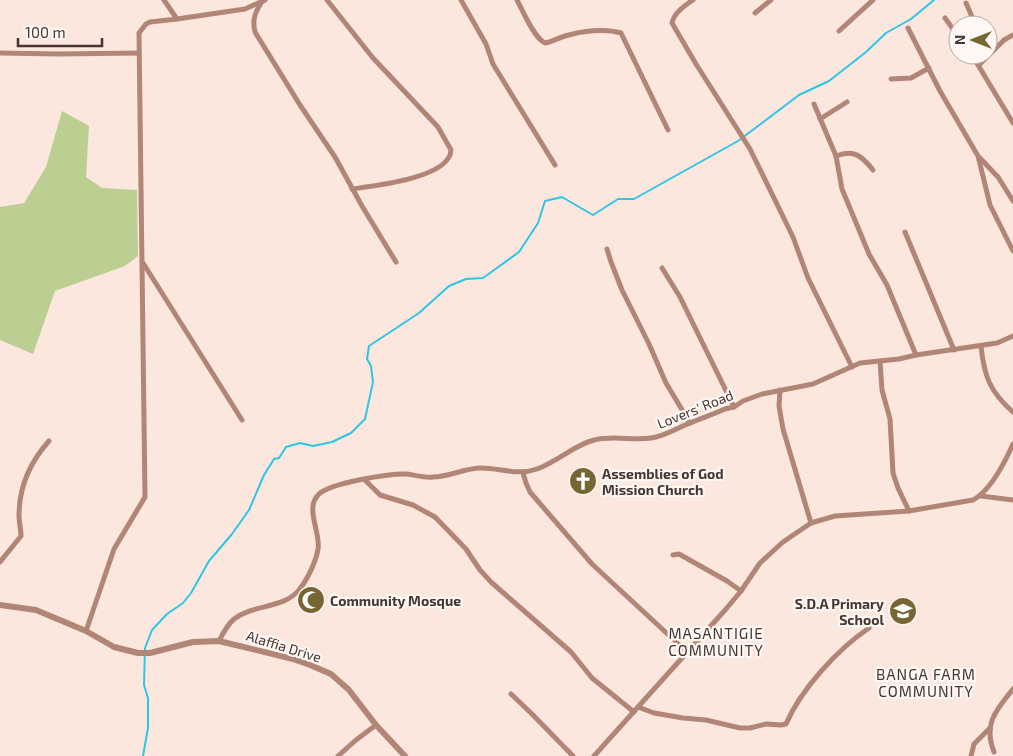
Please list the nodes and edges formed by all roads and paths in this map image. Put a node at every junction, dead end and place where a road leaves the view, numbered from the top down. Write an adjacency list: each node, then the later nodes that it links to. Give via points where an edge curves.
1 (164, 0): 13 (street)
2 (327, 0): 33 (street, via 373,58 438,127 451,150 450,158 415,178)
3 (461, 0): 31 (street, via 486,44 493,64)
4 (517, 0): 28 (street, via 545,43 591,31 622,33)
5 (692, 0): 46 (street, via 679,11 672,23 750,148)
6 (771, 0): 10 (street)
7 (873, 0): 16 (street)
8 (263, 1): 13 (street, via 239,11); 33 (street, via 254,16 255,32 335,156)
9 (966, 3): 11 (street)
10 (756, 13)
11 (971, 15)
12 (945, 18): 14 (street)
13 (177, 19): 20 (street, via 146,24 139,33)
14 (948, 22)
15 (908, 28): 22 (street)
16 (840, 31)
17 (1013, 35): 18 (street)
18 (998, 46)
19 (0, 53): 20 (street)
20 (139, 53): 39 (street)
21 (979, 65): 27 (street)
22 (929, 68): 23 (street, via 911,78); 30 (street)
23 (891, 79)
24 (847, 102): 26 (street)
25 (814, 104): 26 (street)
26 (820, 119): 29 (street)
27 (1013, 123)
28 (668, 130)
29 (836, 156): 32 (street, via 844,153 862,157); 44 (street, via 842,189)
30 (978, 156): 34 (street, via 998,177); 37 (street, via 990,205)
31 (555, 165)
32 (873, 170)
33 (352, 190): 38 (street)
34 (1013, 201)
35 (906, 232): 43 (street)
36 (607, 249): 51 (street, via 622,290 666,383)
37 (1013, 251)
38 (396, 262)
39 (142, 263): 50 (street); 65 (street, via 145,497 114,550)
40 (662, 268): 48 (street, via 680,297)
41 (1013, 336): 42 (street, Lovers' Road)
42 (981, 346): 43 (street, Lovers' Road); 49 (street, via 988,380 996,395)
43 (954, 350): 44 (street, Lovers' Road)
44 (916, 355): 45 (street, Lovers' Road)
45 (880, 361): 46 (street, Lovers' Road); 58 (street, via 882,390 890,419 894,473)
46 (852, 367): 47 (street, Lovers' Road, via 813,384)
47 (780, 390): 48 (street, Lovers' Road, via 756,396); 59 (street, via 778,406 783,429)
48 (734, 407): 51 (street, Lovers' Road)
49 (1013, 412)
50 (242, 420)
51 (690, 423): 54 (street, Lovers' Road, via 650,438 595,440 547,465)
52 (49, 441): 61 (street, via 34,458 24,483 19,514 21,536)
53 (1013, 446): 56 (street)
54 (523, 473): 55 (street, Lovers' Road, via 471,468 434,477 407,474); 67 (street, via 530,492 592,564)
55 (365, 480): 66 (street, Lovers' Road, via 318,495 313,511 318,549 298,591 285,601 234,619); 71 (street, via 382,496 413,505 436,517 491,582 570,652 592,678)
56 (981, 496): 57 (street); 58 (street)
57 (1013, 500)
58 (909, 511): 59 (street, via 836,516)
59 (811, 523): 62 (street, via 760,563)
60 (672, 556): 62 (street, via 679,554)
61 (0, 562)
62 (741, 591): 67 (street)
63 (0, 605): 65 (street, via 36,610)
64 (869, 628): 70 (street, via 828,664 799,700 786,724 781,726 766,724 740,728)
65 (86, 632): 66 (street, Alaffia Drive, via 114,647 138,653 193,642)
66 (219, 641): 72 (street, Alaffia Drive, via 293,659 331,674 350,690)
67 (687, 652): 70 (street)
68 (1013, 689): 73 (street, via 999,707)
69 (511, 694): 77 (street)
70 (638, 708): 71 (street)
71 (634, 712): 78 (street)
72 (376, 725): 75 (street); 76 (street, Alaffia Drive)
73 (989, 729): 74 (street); 79 (street, via 974,744)
74 (994, 752)
75 (338, 756)
76 (405, 756)
77 (573, 756)
78 (594, 756)
79 (971, 756)

